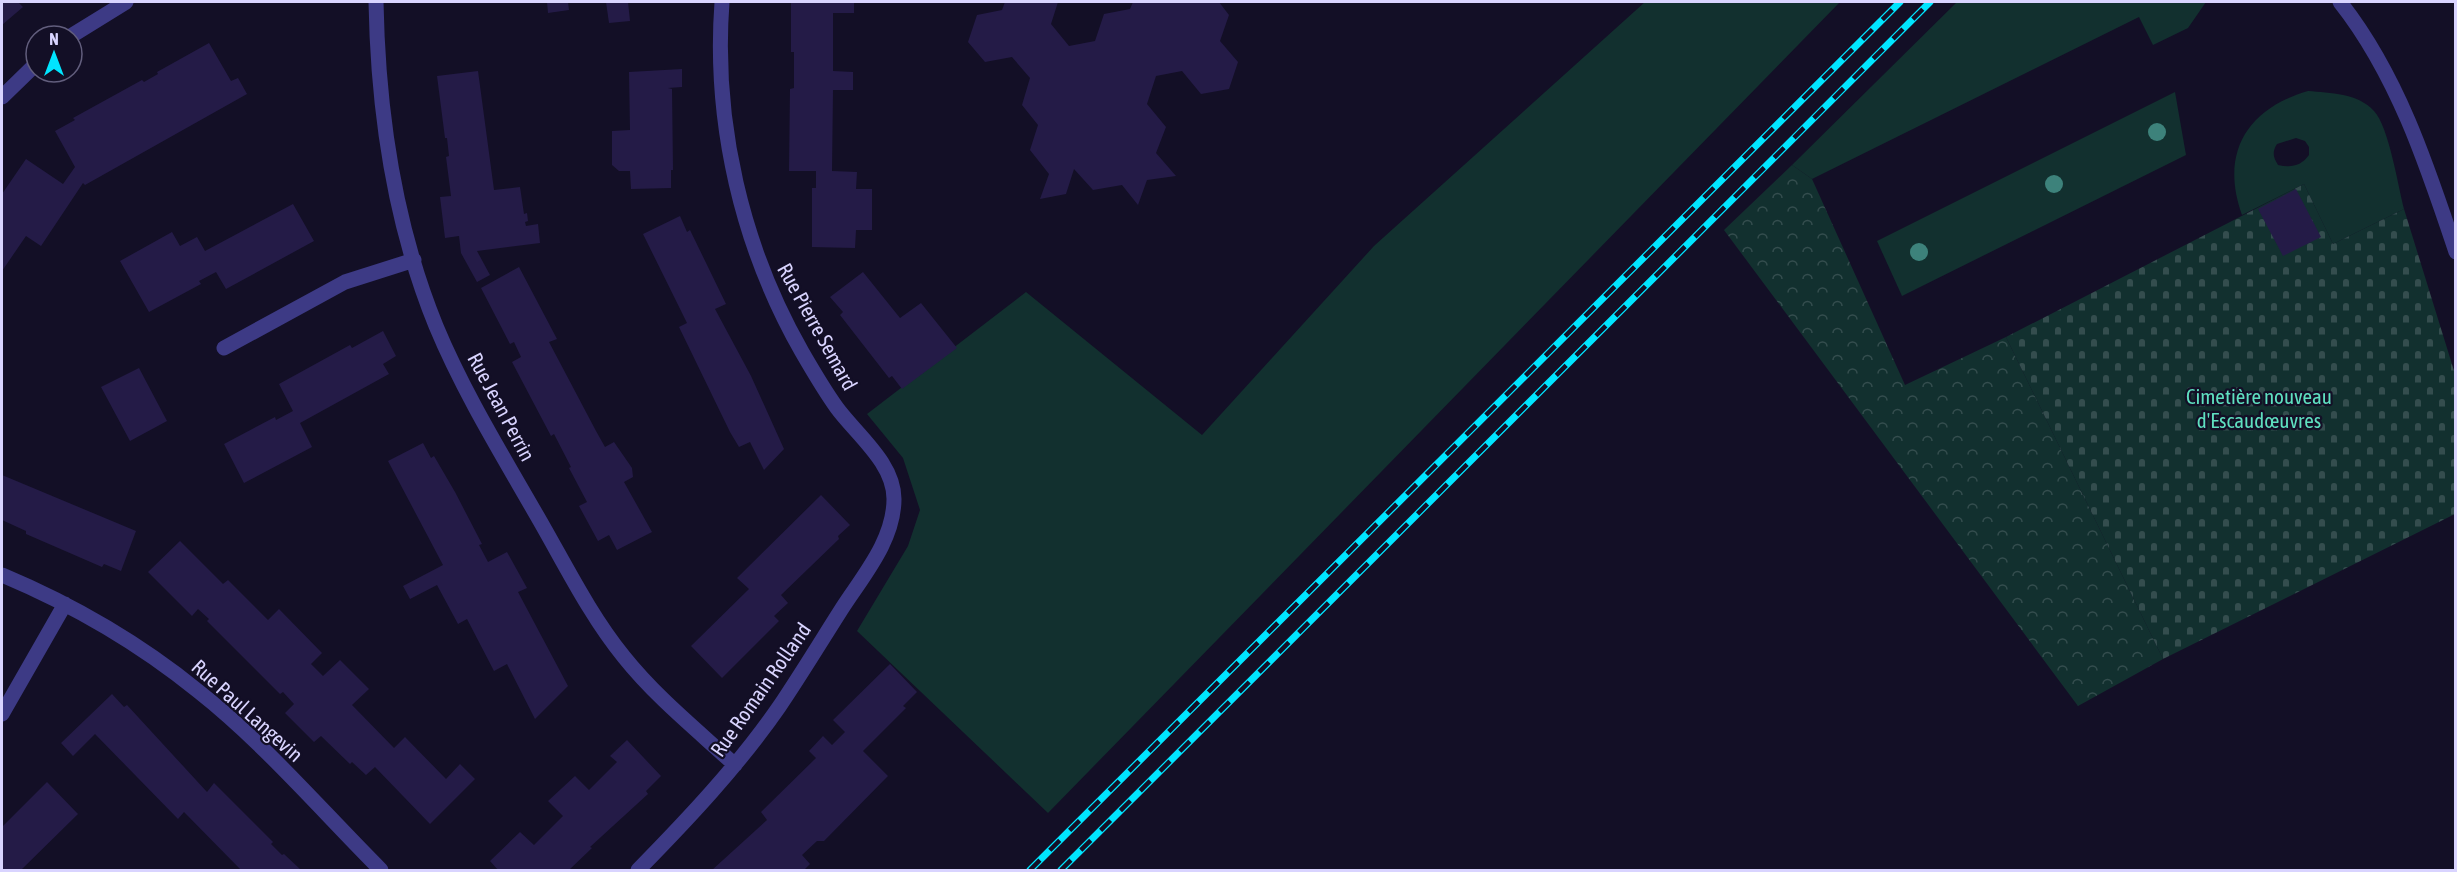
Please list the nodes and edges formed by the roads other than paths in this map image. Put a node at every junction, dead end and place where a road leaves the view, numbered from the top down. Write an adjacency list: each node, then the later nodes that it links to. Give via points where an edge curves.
1 (126, 2): 5 (street)
2 (376, 2): 9 (street, Rue Jean Perrin, via 378,67 387,142)
3 (722, 2): 11 (street, Rue Pierre Semard, via 720,48 726,127 749,233 772,296 801,350 837,408 884,466 892,483)
4 (2340, 2): 8 (street, via 2363,33 2403,111)
5 (84, 28)
6 (24, 76): 7 (street)
7 (2, 97)
8 (2456, 252)
9 (414, 260): 10 (street, via 345,282); 15 (street, Rue Jean Perrin, via 436,327 452,361 604,631 646,683)
10 (224, 348)
11 (893, 516): 15 (street, Rue Romain Rolland, via 880,549 778,708)
12 (2, 575): 13 (street, Rue Paul Langevin)
13 (65, 604): 14 (street); 16 (street, Rue Paul Langevin, via 199,691)
14 (2, 714)
15 (735, 765): 17 (street, Rue Romain Rolland)
16 (381, 870)
17 (638, 870)

